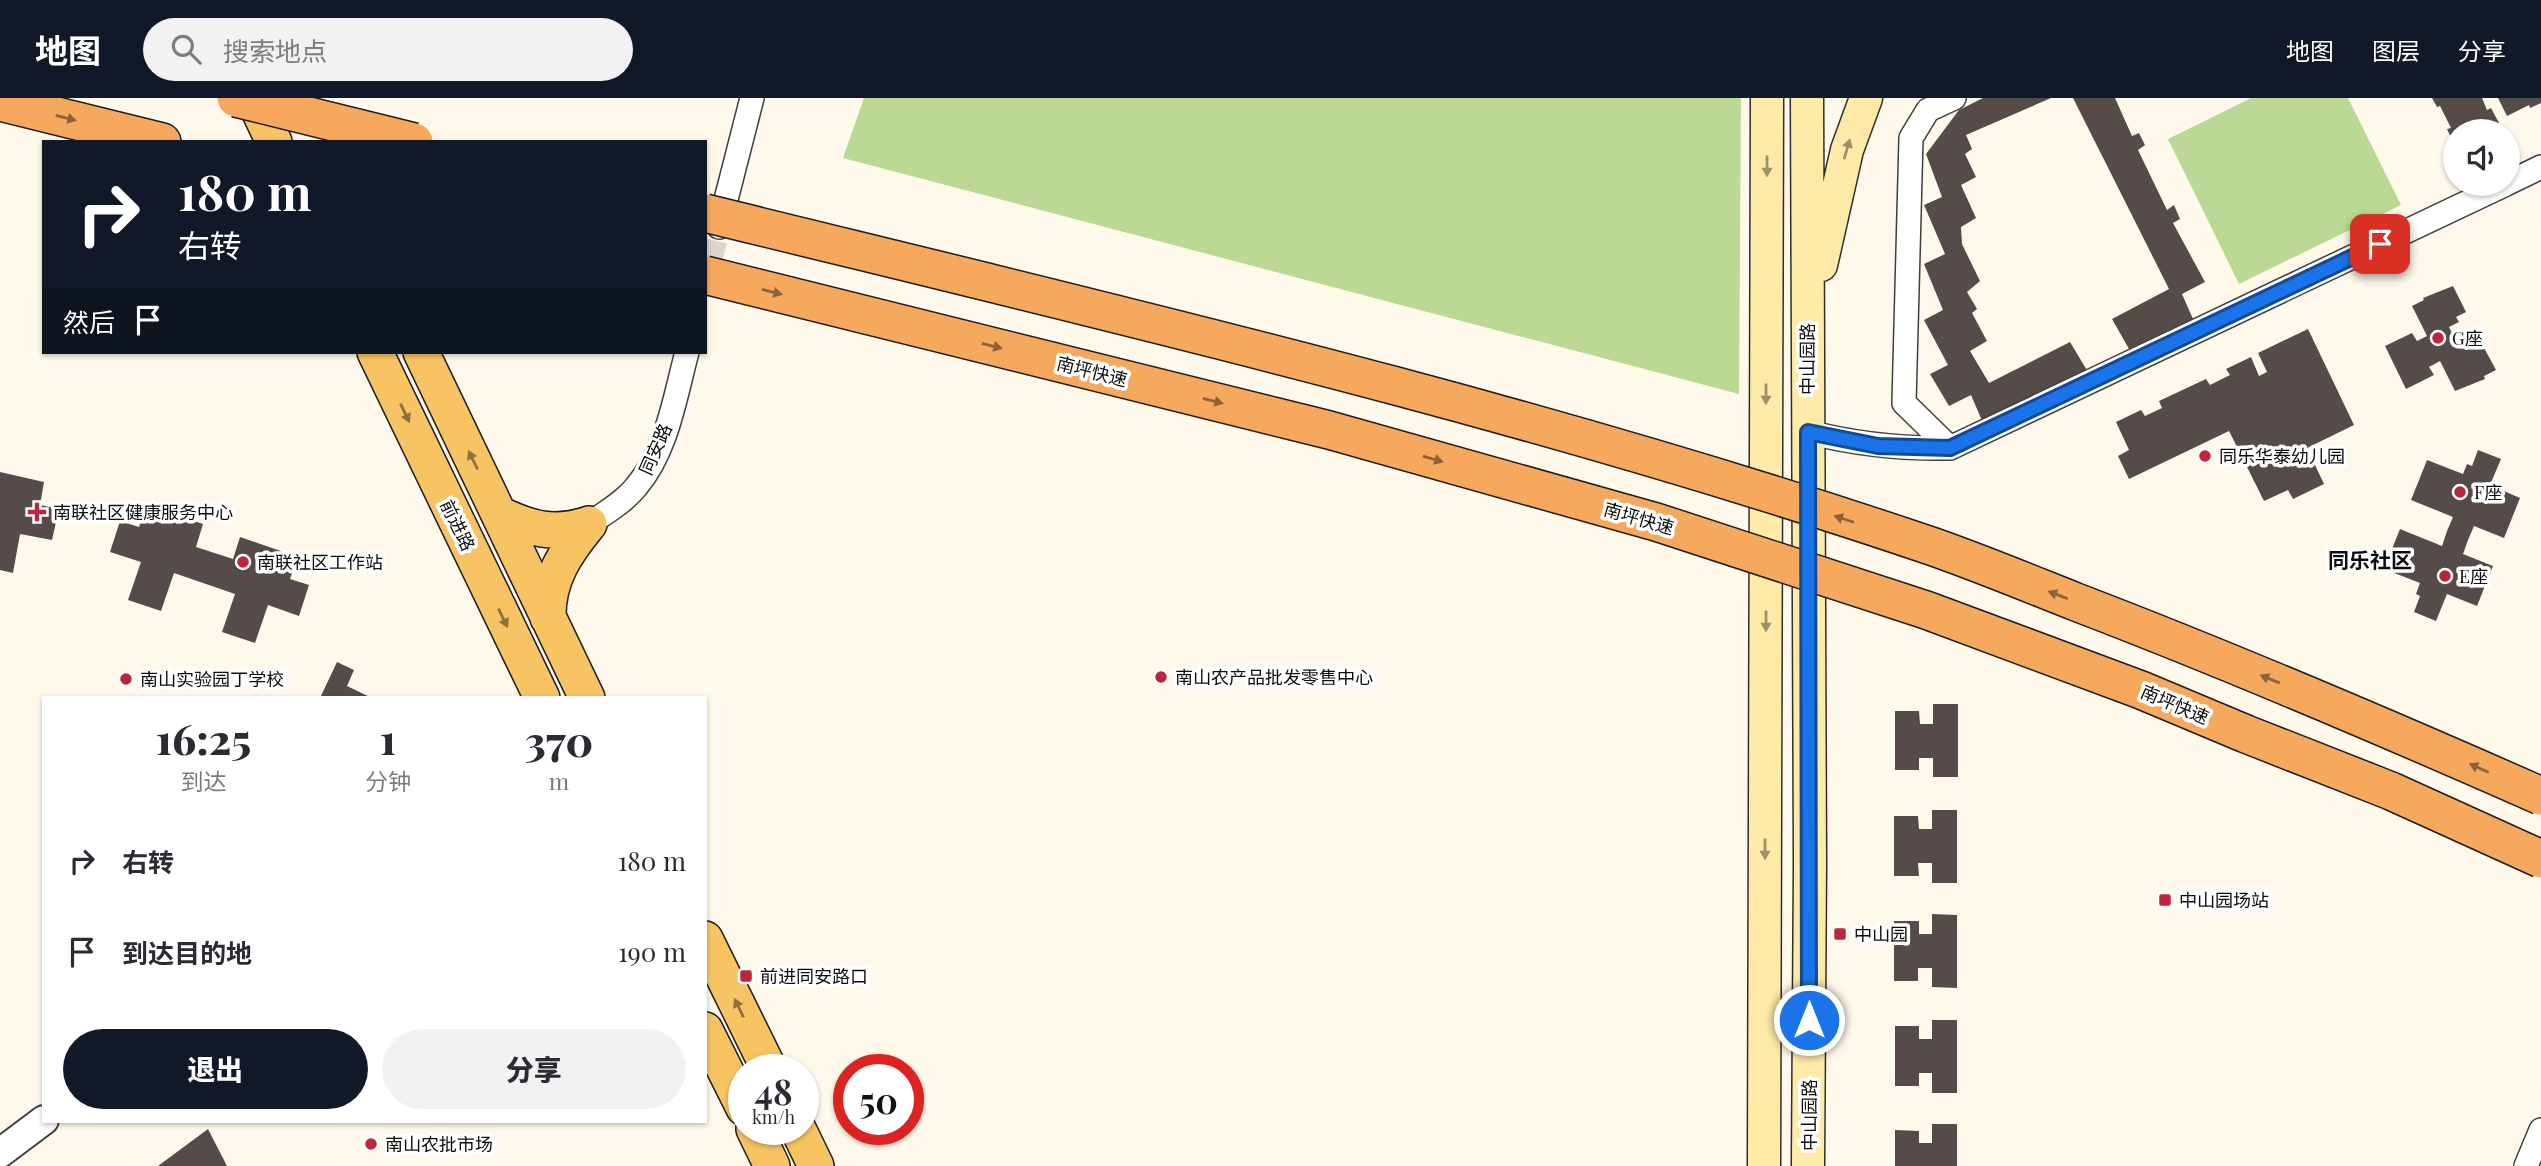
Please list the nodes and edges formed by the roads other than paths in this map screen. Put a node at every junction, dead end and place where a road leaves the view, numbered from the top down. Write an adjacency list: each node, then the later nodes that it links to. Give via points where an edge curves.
1 (236, 98): 13 (highway, bridge)
2 (253, 98): 11 (main road)
3 (299, 98): 12 (main road)
4 (752, 98): 17 (street)
5 (1767, 98): 38 (main road, one-way to 38)
6 (1807, 98): 22 (main road, 中山园路)
7 (1866, 98): 22 (main road, one-way to 7, via 1837,186)
8 (1954, 98): 24 (street, via 1928,110 1910,138 1904,403)
9 (0, 102): 10 (highway, one-way to 10)
10 (154, 140)
11 (273, 140)
12 (319, 140)
13 (406, 140)
14 (2541, 167): 15 (street)
15 (2520, 177)
16 (2480, 196): 24 (street)
17 (711, 224): 30 (highway, one-way to 17, bridge, via 2148,629 1934,548 1689,469 1345,373)
18 (707, 273): 31 (highway, 南坪快速, one-way to 31, bridge, via 1329,430 1669,526 1926,610 2141,690 2391,791)
19 (376, 354): 28 (main road, 前进路, one-way to 28)
20 (422, 354): 25 (main road, one-way to 20)
21 (686, 354): 26 (street, 同安路, via 667,429 650,468 635,489)
22 (1807, 360): 23 (main road, 中山园路)
23 (1808, 432): 24 (street, via 1874,445); 37 (main road, 中山园路)
24 (1950, 448)
25 (499, 514): 26 (main road, via 550,531); 27 (main road)
26 (589, 524): 27 (main road, via 562,558 548,600)
27 (548, 618): 29 (main road)
28 (541, 696)
29 (586, 696)
30 (2541, 796)
31 (2541, 859)
32 (707, 943): 34 (main road, one-way to 32)
33 (707, 1034): 35 (main road)
34 (762, 1054)
35 (728, 1076)
36 (42, 1122): 42 (street)
37 (1808, 1124): 47 (main road, 中山园路); 48 (street)
38 (1765, 1125): 45 (main road); 46 (main road)
39 (2541, 1130): 49 (street)
40 (762, 1145): 43 (main road)
41 (806, 1145): 44 (main road)
42 (0, 1153)
43 (772, 1166)
44 (816, 1166)
45 (1753, 1166)
46 (1764, 1166)
47 (1808, 1166)
48 (1822, 1166)
49 (2526, 1166)

